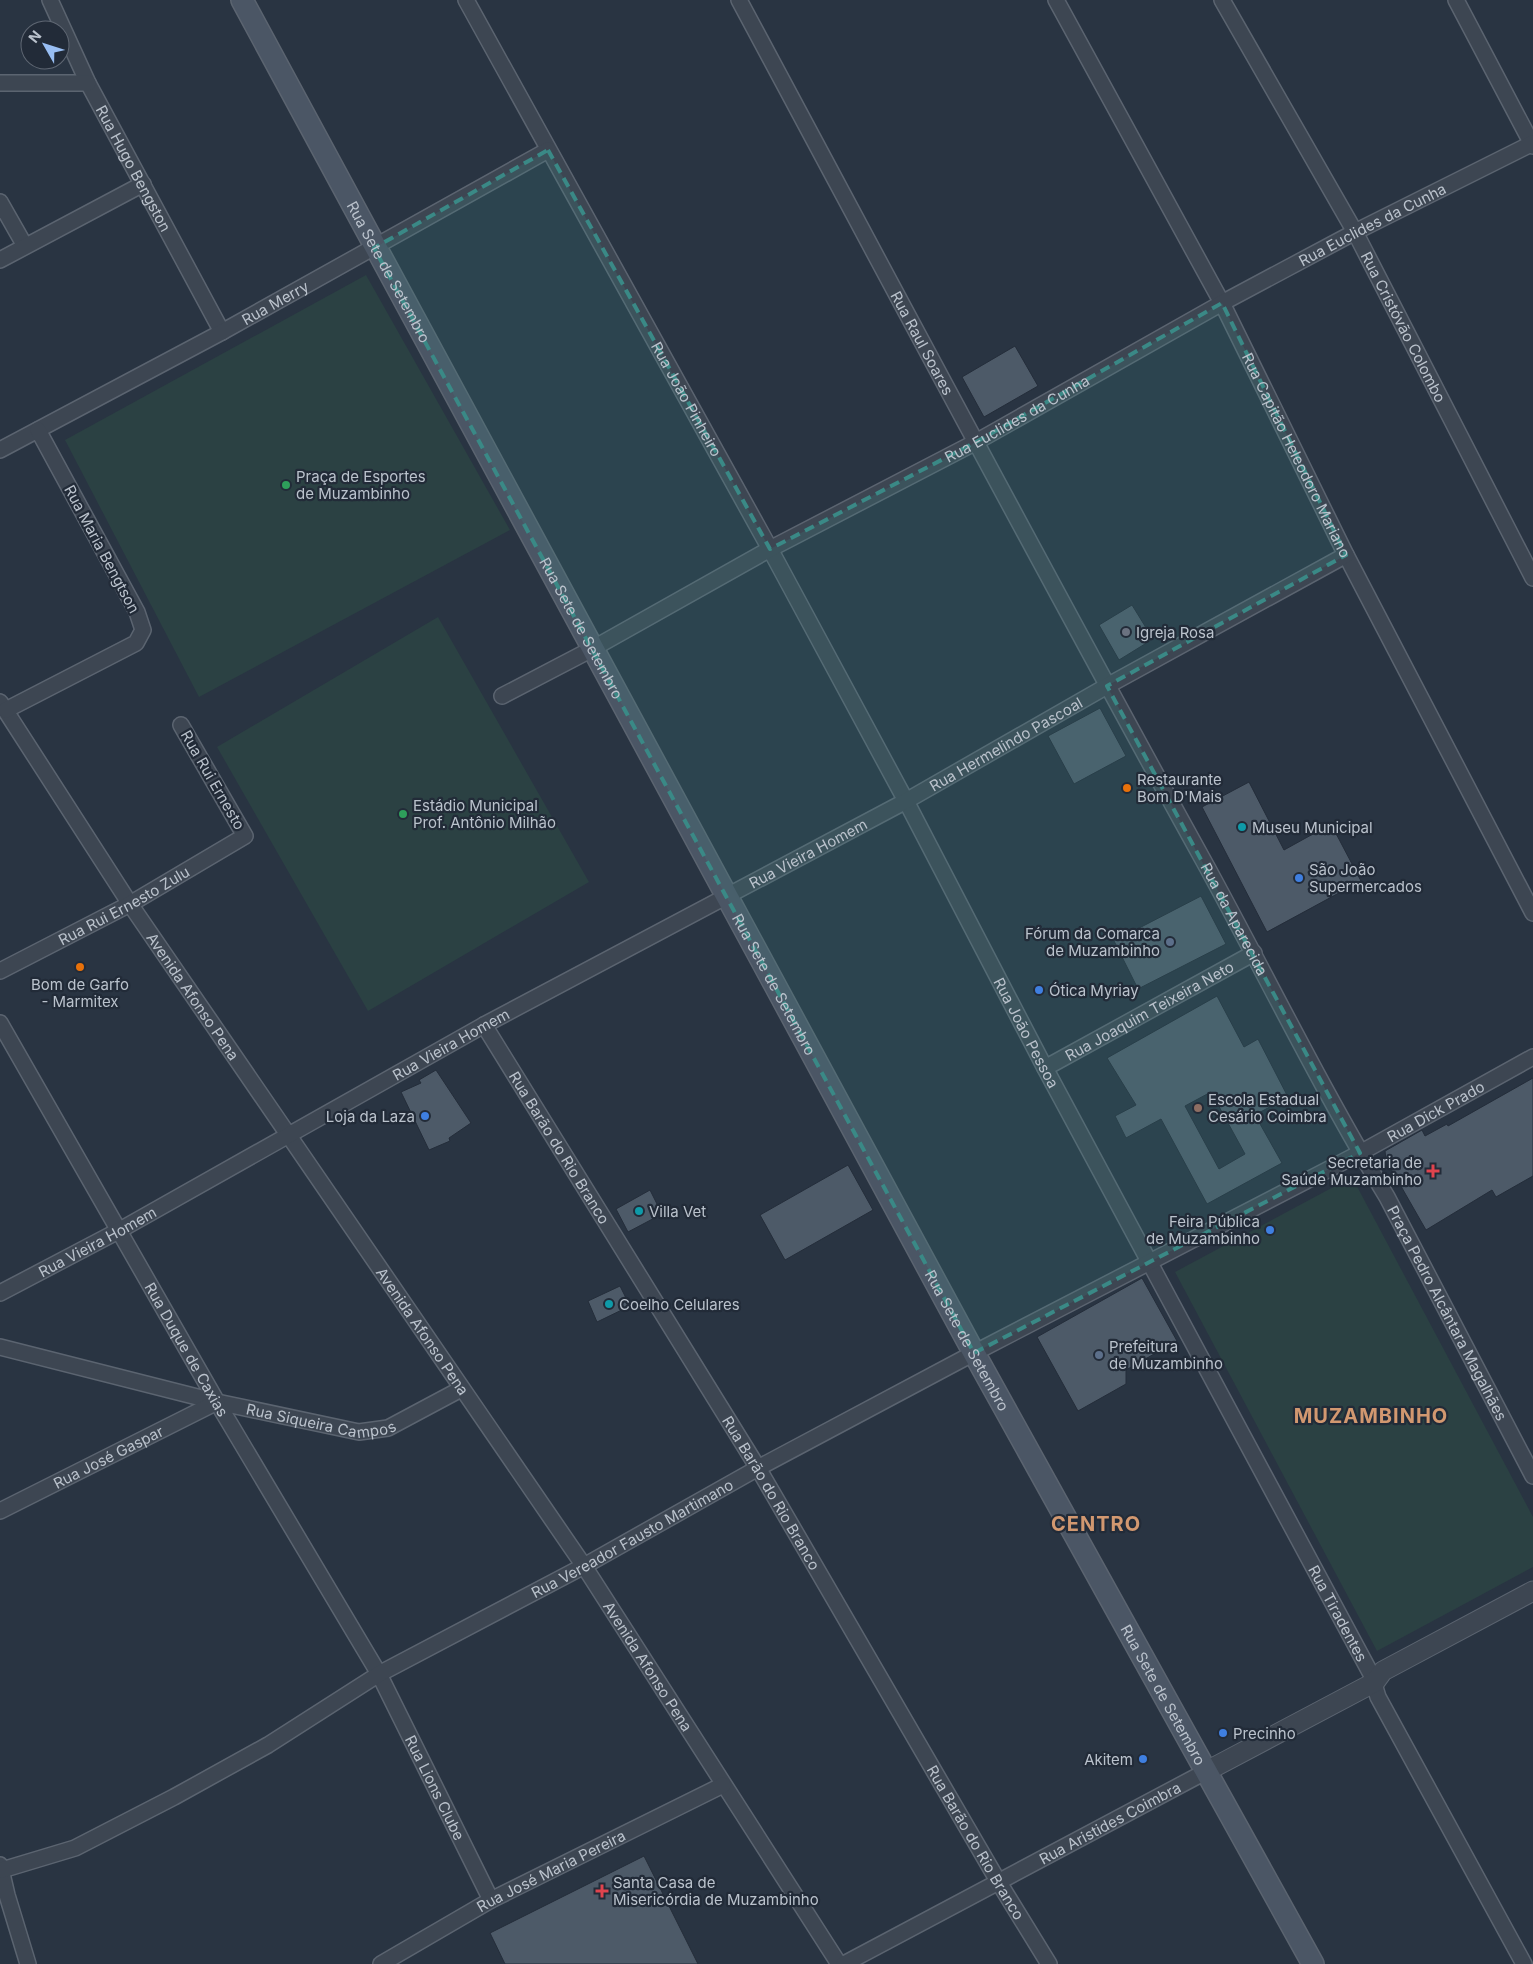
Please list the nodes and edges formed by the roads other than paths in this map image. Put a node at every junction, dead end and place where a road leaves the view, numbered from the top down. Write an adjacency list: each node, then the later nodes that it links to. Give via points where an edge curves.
1 (50, 0): 9 (street, Rua Hugo Bengston)
2 (242, 0): 16 (main road, Rua Sete de Setembro)
3 (466, 0): 11 (street, Rua João Pinheiro)
4 (739, 0): 21 (street, Rua Raul Soares)
5 (1056, 0): 18 (street, Rua Capitão Heleodoro Mariano)
6 (1222, 0): 14 (street, Rua Cristóvão Colombo)
7 (1456, 0): 10 (street)
8 (0, 83): 9 (street)
9 (88, 83): 12 (street, Rua Hugo Bengston)
10 (1533, 144): 14 (street, Rua Euclides da Cunha)
11 (548, 150): 16 (street, Rua Merry); 23 (street, Rua João Pinheiro)
12 (143, 184): 15 (street); 19 (street, Rua Hugo Bengston)
13 (0, 202): 15 (street)
14 (1355, 232): 18 (street, Rua Euclides da Cunha); 25 (street, Rua Cristóvão Colombo)
15 (25, 246): 17 (street)
16 (374, 248): 19 (street, Rua Merry); 26 (main road, Rua Sete de Setembro)
17 (0, 260)
18 (1222, 303): 21 (street, Rua Euclides da Cunha); 24 (street, Rua Capitão Heleodoro Mariano)
19 (222, 332): 20 (street, Rua Merry)
20 (38, 430): 22 (street, Rua Merry); 29 (street, Rua Maria Bengtson, via 137,612 142,630 136,643)
21 (976, 442): 23 (street, Rua Euclides da Cunha); 27 (street, Rua Raul Soares)
22 (0, 450)
23 (770, 549): 26 (street, Rua Euclides da Cunha); 31 (street, Rua João Pinheiro)
24 (1346, 555): 27 (street, Rua Hermelindo Pascoal); 35 (street, Rua Capitão Heleodoro Mariano)
25 (1533, 578)
26 (592, 650): 28 (street, Rua Euclides da Cunha); 33 (main road, Rua Sete de Setembro)
27 (1107, 686): 31 (street, Rua Hermelindo Pascoal); 36 (street, Rua da Aparecida)
28 (502, 696)
29 (3, 706): 34 (street, Avenida Afonso Pena)
30 (181, 725): 32 (street, Rua Rui Ernesto)
31 (906, 801): 33 (street, Rua Vieira Homem); 41 (street, Rua João Pessoa)
32 (245, 836): 34 (street, Rua Rui Ernesto Zulu)
33 (727, 896): 39 (street, Rua Vieira Homem); 48 (main road, Rua Sete de Setembro)
34 (130, 904): 37 (street, Rua Rui Ernesto Zulu); 42 (street, Avenida Afonso Pena)
35 (1533, 913)
36 (1254, 953): 41 (street, Rua Joaquim Teixeira Neto); 43 (street, Rua da Aparecida)
37 (0, 971)
38 (0, 1023): 44 (street, Rua Duque de Caxias)
39 (484, 1025): 42 (street, Rua Vieira Homem); 51 (street, Rua Barão do Rio Branco)
40 (1533, 1057): 43 (street, Rua Dick Prado)
41 (1045, 1068): 45 (street, Rua João Pessoa)
42 (289, 1136): 44 (street, Rua Vieira Homem); 49 (street, Avenida Afonso Pena)
43 (1360, 1153): 45 (street, Rua Dick Prado); 52 (street, Praça Pedro Alcântara Magalhães, via 1387,1197)
44 (120, 1230): 46 (street, Rua Vieira Homem); 50 (street, Rua Duque de Caxias)
45 (1151, 1263): 48 (street, Rua Vereador Fausto Martimano); 57 (street, Rua Tiradentes)
46 (0, 1293)
47 (0, 1347): 50 (street, Rua Siqueira Campos)
48 (974, 1353): 51 (street, Rua Vereador Fausto Martimano); 58 (main road, Rua Sete de Setembro)
49 (461, 1389): 50 (street, Rua Siqueira Campos, via 388,1428 359,1432); 54 (street, Avenida Afonso Pena)
50 (217, 1402): 53 (street, Rua José Gaspar); 56 (street, Rua Duque de Caxias)
51 (758, 1468): 54 (street, Rua Vereador Fausto Martimano); 61 (street, Rua Barão do Rio Branco)
52 (1533, 1476)
53 (0, 1511)
54 (584, 1566): 56 (street, Rua Vereador Fausto Martimano); 59 (street, Avenida Afonso Pena)
55 (1533, 1591): 57 (street, Rua Aristides Coimbra, via 1383,1671)
56 (379, 1674): 60 (street, Rua Vereador Fausto Martimano, via 268,1745 83,1844); 62 (street, Rua Lions Clube)
57 (1375, 1682): 58 (street, Rua Aristides Coimbra); 69 (street, Rua Tiradentes, via 1378,1697)
58 (1205, 1772): 61 (street, Rua Aristides Coimbra); 68 (main road, Rua Sete de Setembro)
59 (723, 1785): 62 (street, Rua José Maria Pereira); 65 (street, Avenida Afonso Pena)
60 (1, 1868): 63 (street)
61 (998, 1881): 66 (street, Rua Aristides Coimbra); 67 (street, Rua Barão do Rio Branco)
62 (491, 1900): 64 (street, Rua José Maria Pereira)
63 (28, 1964)
64 (381, 1964)
65 (839, 1964)
66 (844, 1964)
67 (1049, 1964)
68 (1313, 1964)
69 (1524, 1964)

